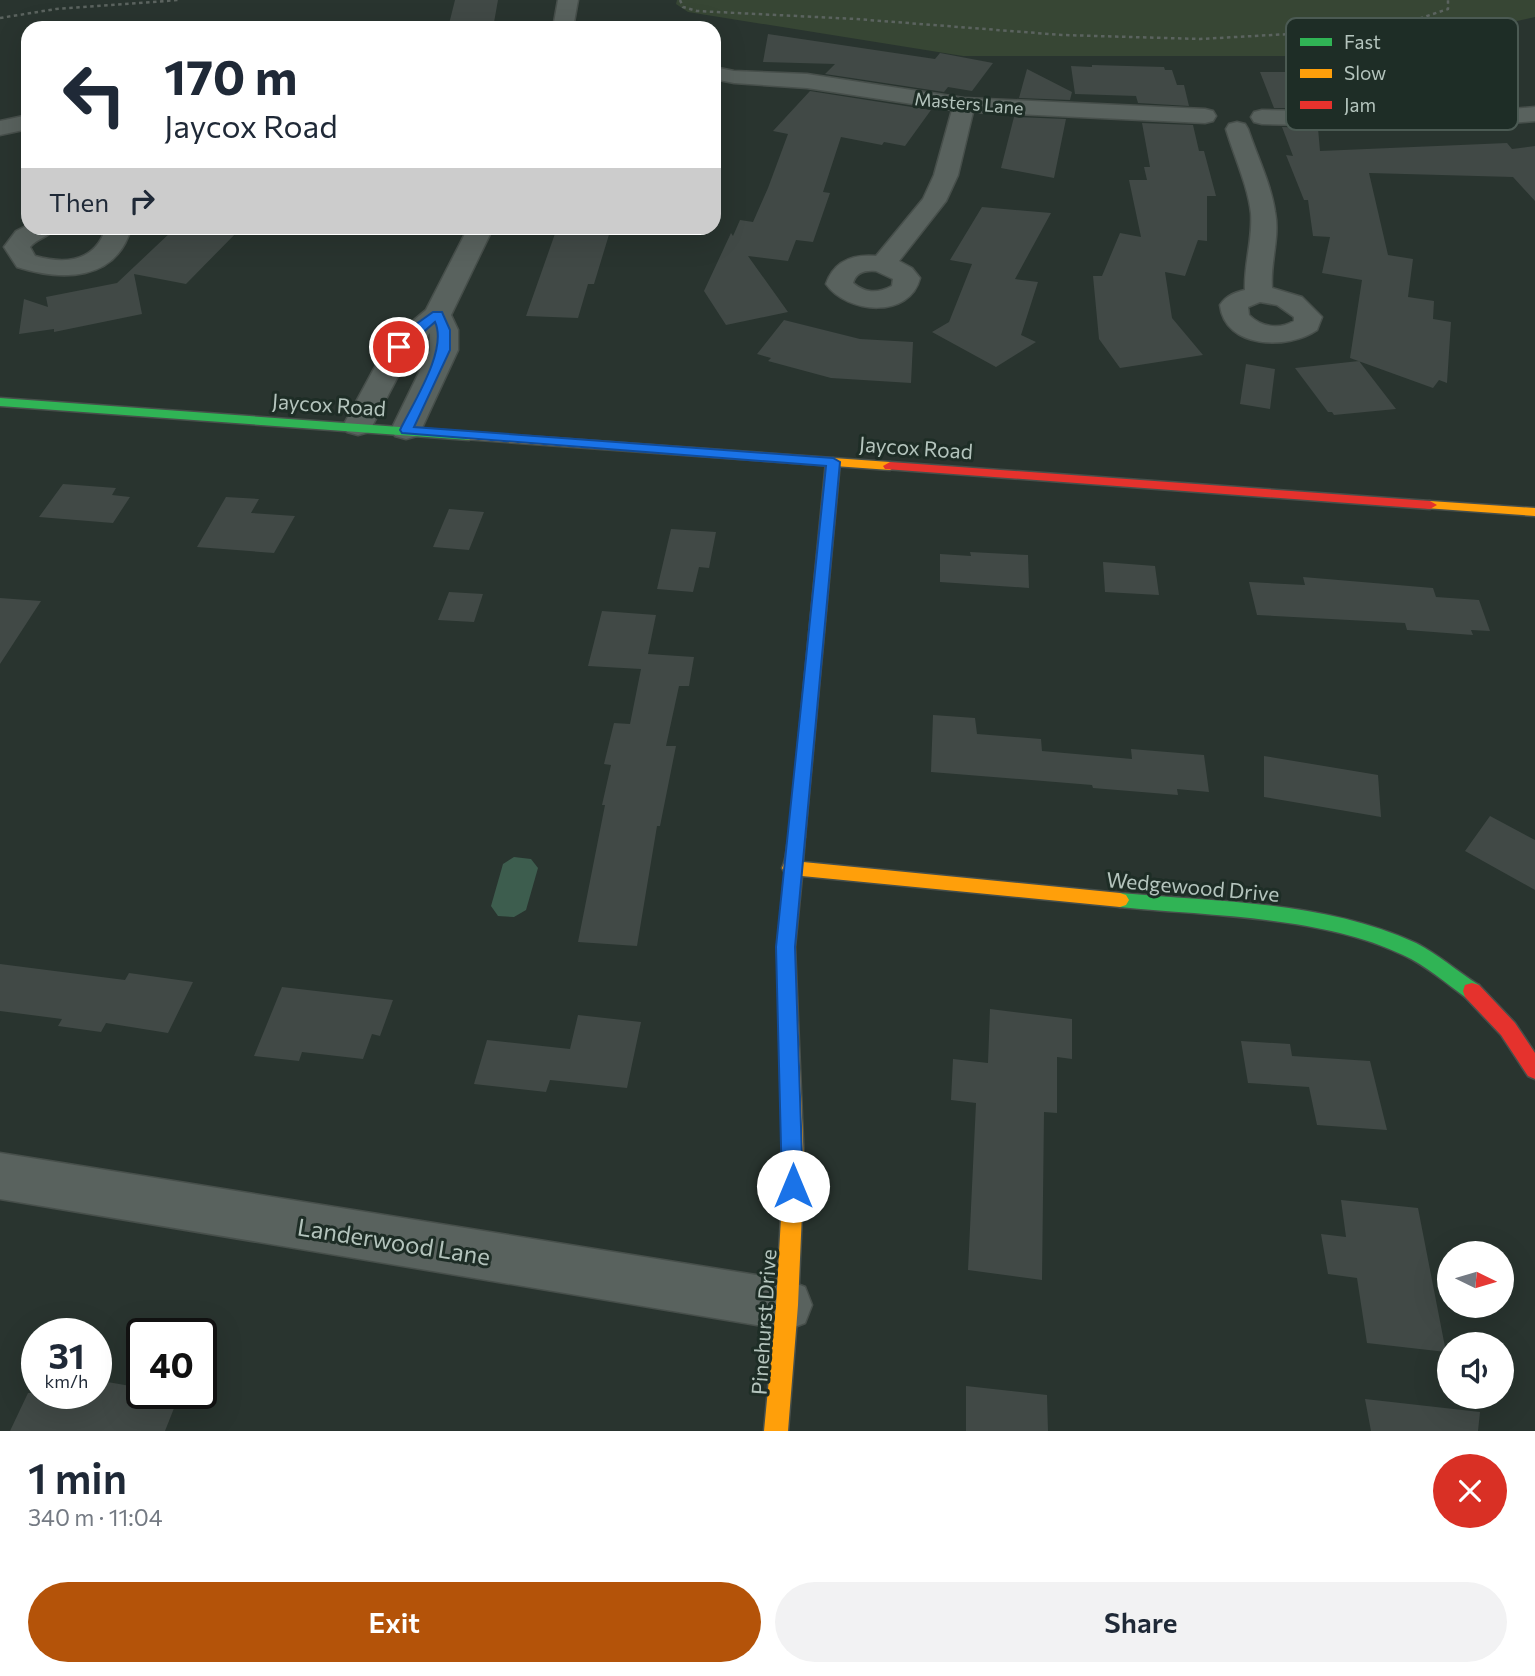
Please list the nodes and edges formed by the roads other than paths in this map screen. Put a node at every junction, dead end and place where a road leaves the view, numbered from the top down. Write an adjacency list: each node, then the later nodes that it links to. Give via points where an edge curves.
1 (568, 0): 2 (street)
2 (564, 21)
3 (721, 77): 4 (street, Masters Lane, via 807,82)
4 (964, 106): 5 (street, Masters Lane); 12 (street, via 946,175 934,201)
5 (1234, 114): 6 (street, Masters Lane); 13 (street, via 1263,211)
6 (1286, 116)
7 (21, 124): 8 (street)
8 (0, 128)
9 (27, 235): 10 (street, via 17,247 26,261 53,268 89,263 103,256)
10 (116, 235)
11 (477, 235): 14 (street)
12 (883, 264)
13 (1259, 294)
14 (437, 315): 16 (street, via 399,347); 17 (street, via 444,330 444,350)
15 (3, 407): 16 (street, Jaycox Road)
16 (358, 426): 17 (street, Jaycox Road)
17 (406, 430): 18 (street, Jaycox Road)
18 (833, 462): 19 (street, Jaycox Road); 20 (street, Pinehurst Drive)
19 (1535, 512)
20 (792, 868): 21 (street, Wedgewood Drive, via 1308,918 1356,928 1391,940 1441,967 1486,1003 1523,1047); 23 (street, Pinehurst Drive, via 786,947 793,1166)
21 (1535, 1070)
22 (0, 1176): 23 (street, Landerwood Lane)
23 (788, 1305): 24 (street, Pinehurst Drive)
24 (776, 1431)

